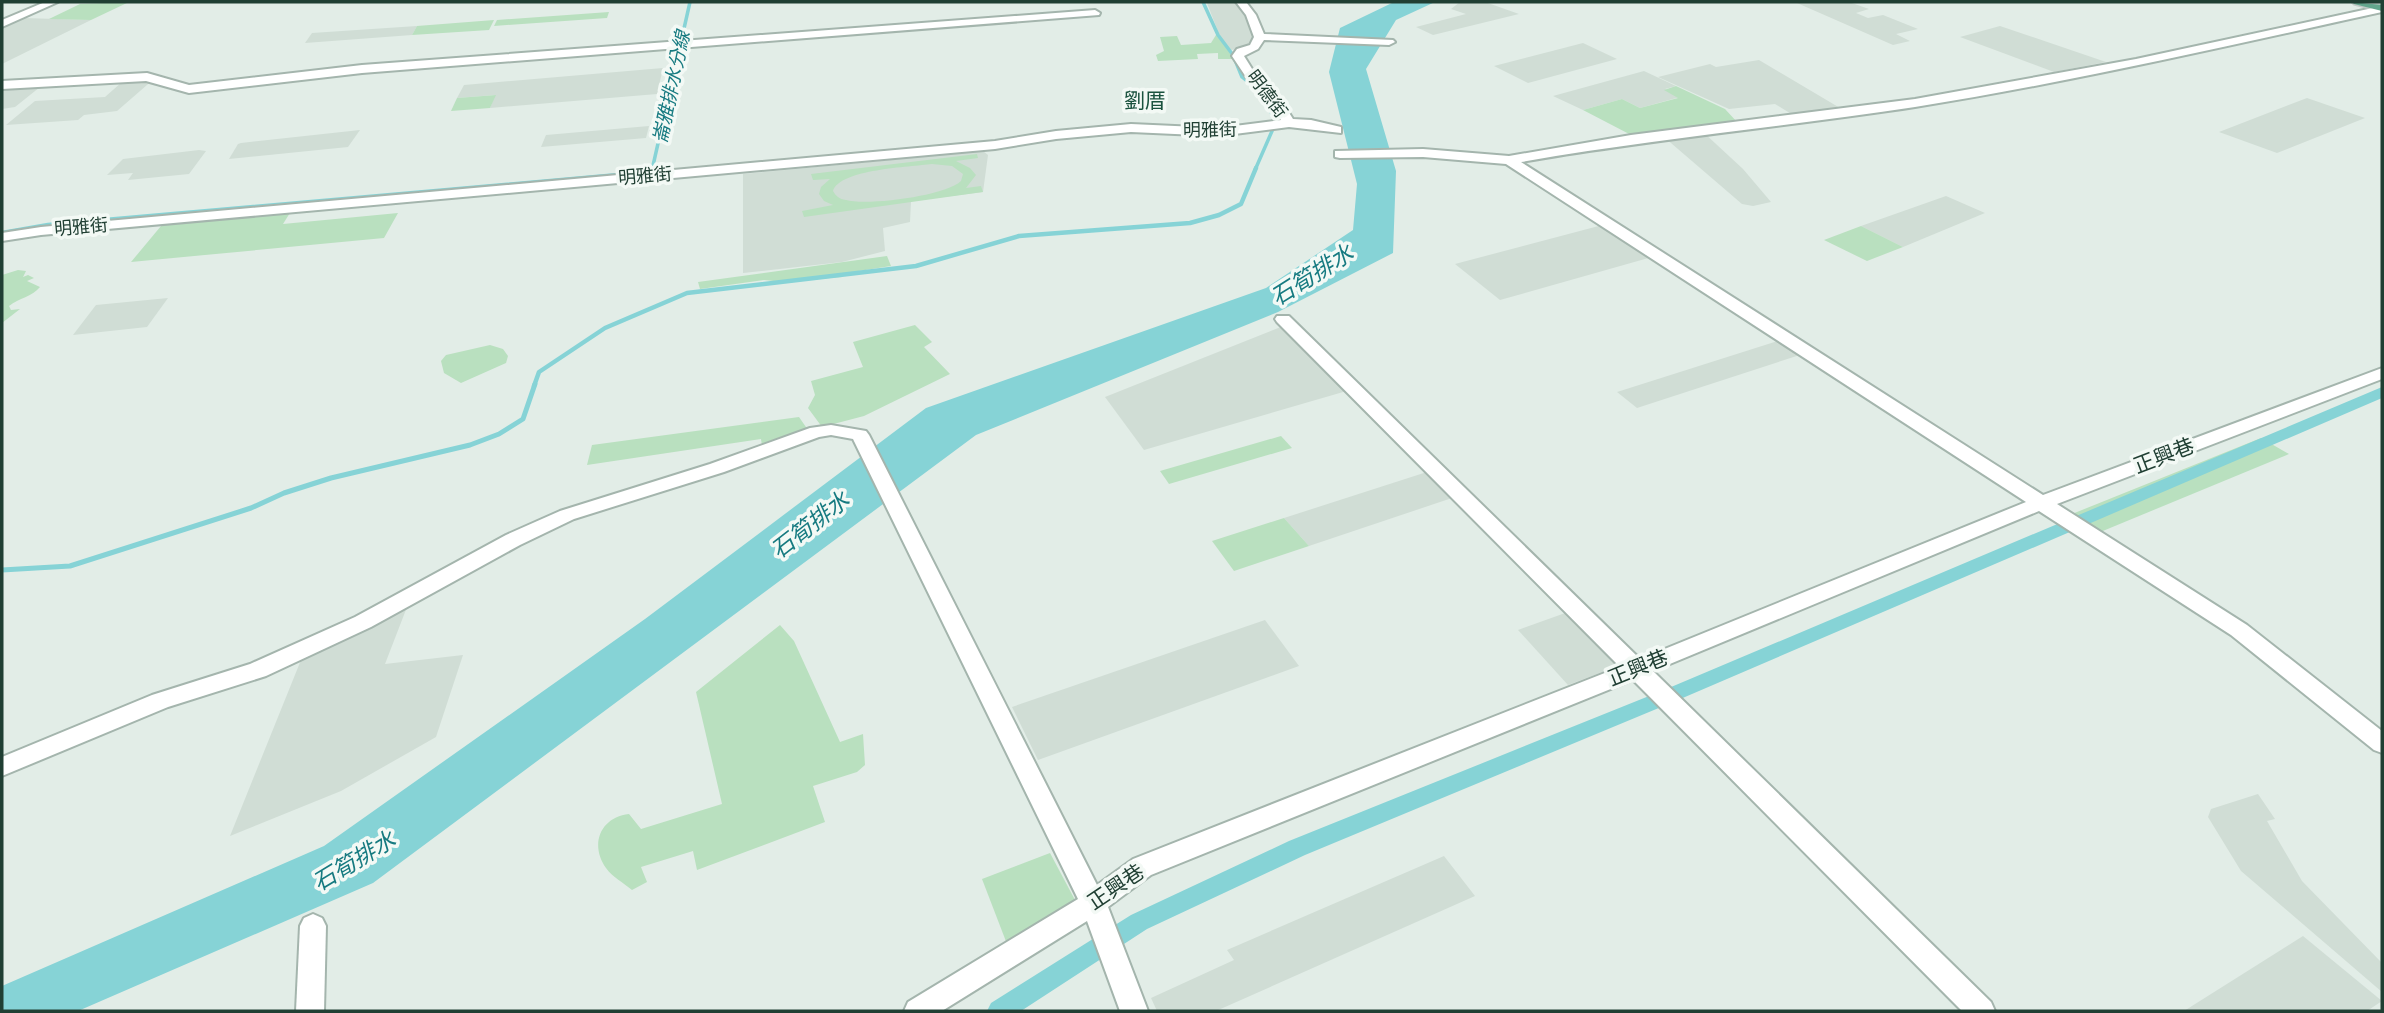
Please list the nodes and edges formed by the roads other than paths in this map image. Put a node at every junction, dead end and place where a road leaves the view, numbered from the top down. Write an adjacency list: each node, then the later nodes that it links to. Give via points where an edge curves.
1 (53, 2): 6 (street)
2 (1241, 2): 7 (street, 明德街)
3 (2358, 2): 4 (main road)
4 (2382, 9): 13 (street, via 1975,94 1630,139)
5 (1095, 13): 9 (street, via 362,69 189,89 147,77 120,76)
6 (2, 24)
7 (1260, 37): 8 (street); 10 (street, 明德街, via 1254,47 1238,56 1270,92)
8 (1390, 42)
9 (2, 85)
10 (1289, 123): 11 (street, 明雅街); 14 (street, 明雅街, via 1219,132 1105,130 995,145)
11 (1336, 130)
12 (1340, 154): 13 (street, via 1423,153)
13 (1508, 160): 17 (street)
14 (2, 237)
15 (1283, 319): 18 (street)
16 (2382, 373): 17 (street, 正興巷)
17 (2042, 502): 18 (street, 正興巷); 19 (street, via 2239,630)
18 (1637, 669): 21 (street, 正興巷, via 1142,867); 26 (street)
19 (2382, 744)
20 (2, 767): 21 (street, via 160,701 258,670 363,622 567,515 831,430 860,435)
21 (1093, 903): 24 (street, 正興巷); 25 (street)
22 (313, 926): 23 (street)
23 (310, 1011)
24 (918, 1011)
25 (1134, 1011)
26 (1981, 1011)

